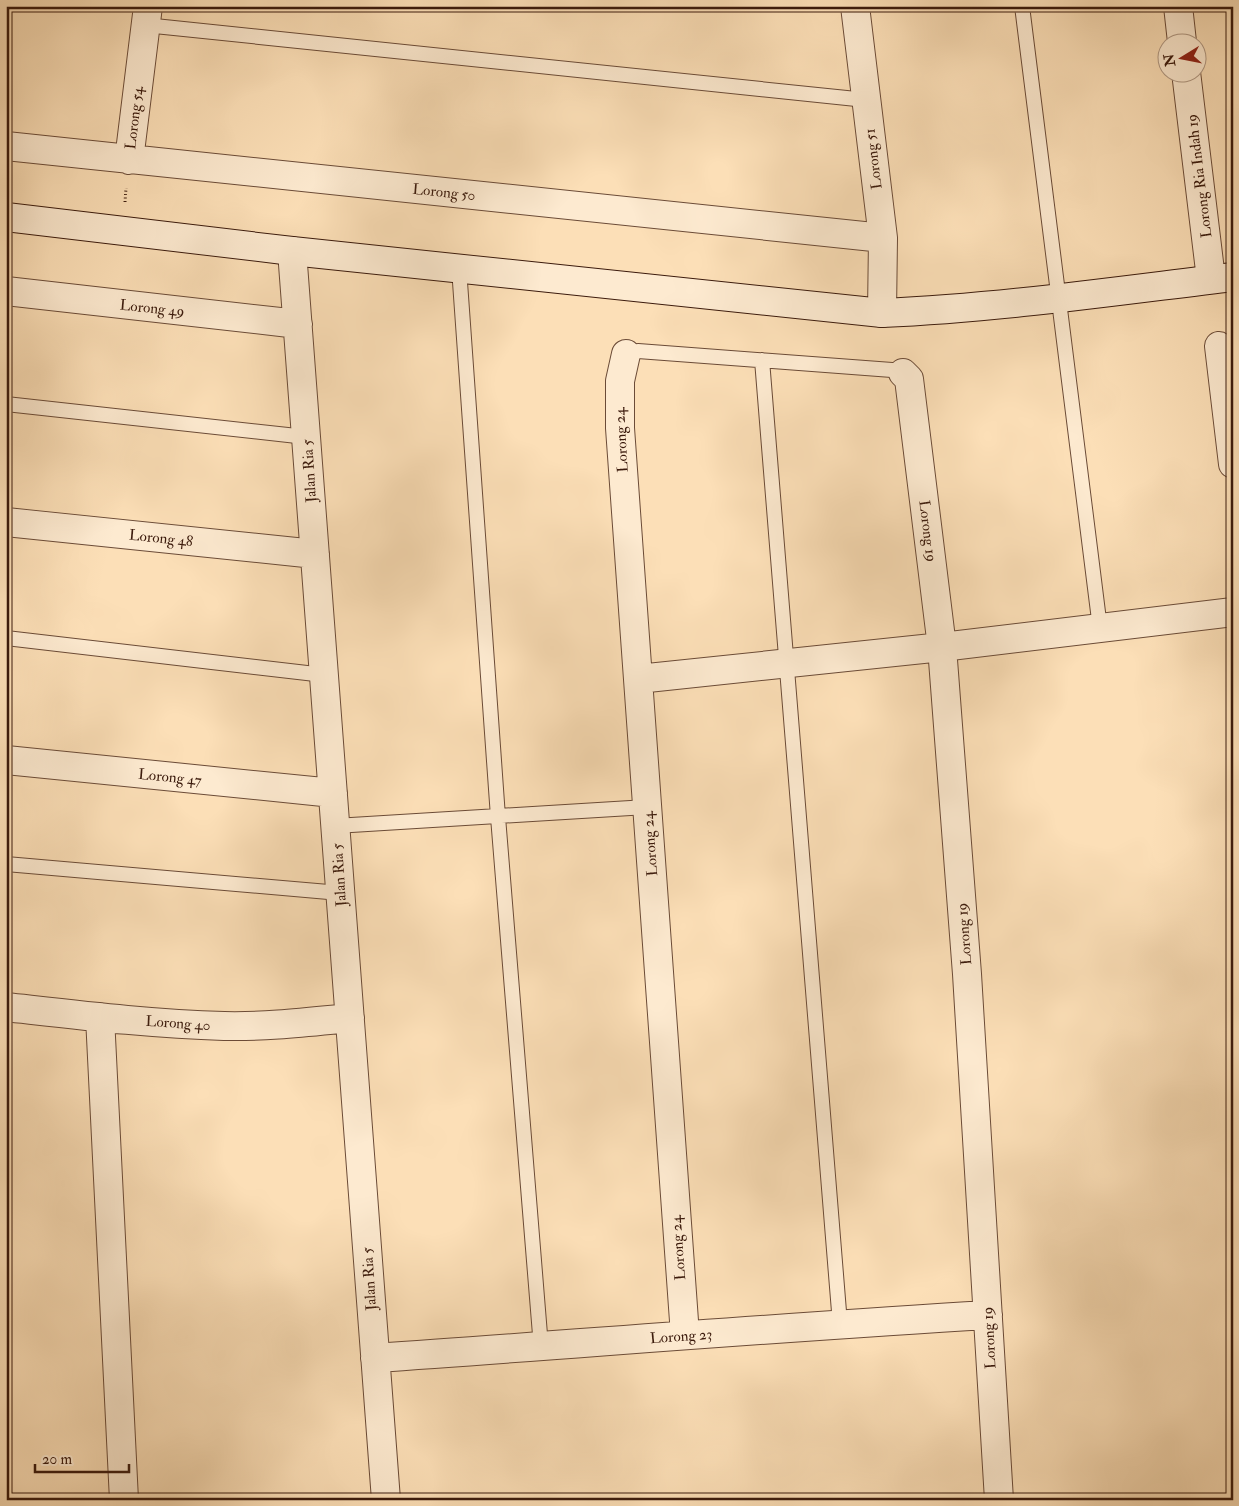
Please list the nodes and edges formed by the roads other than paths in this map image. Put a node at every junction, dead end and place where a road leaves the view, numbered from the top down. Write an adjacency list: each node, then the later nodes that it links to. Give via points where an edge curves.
1 (855, 6): 7 (street, Lorong 51)
2 (1022, 6): 16 (lane)
3 (1178, 6): 5 (street)
4 (147, 16): 7 (lane); 9 (street, Lorong 54)
5 (1181, 32)
6 (1188, 82): 14 (street, Lorong Ria Indah 19)
7 (866, 100): 11 (street, Lorong 51)
8 (6, 146): 9 (street, Lorong 50)
9 (129, 160): 11 (street, Lorong 50)
10 (6, 217): 12 (street)
11 (883, 238): 17 (street, Lorong 51)
12 (292, 251): 13 (street); 18 (street, Jalan Ria 5)
13 (459, 268): 17 (street); 38 (lane)
14 (1222, 278): 16 (street)
15 (6, 291): 18 (street, Lorong 49)
16 (1060, 299): 17 (street); 29 (lane)
17 (882, 313)
18 (298, 324): 24 (street, Jalan Ria 5)
19 (1219, 346): 25 (street)
20 (626, 354): 21 (lane, via 638,351); 34 (street, Lorong 24, via 620,381 620,428)
21 (762, 360): 22 (lane); 32 (lane)
22 (903, 373): 31 (street, Lorong 19, via 909,379)
23 (6, 404): 24 (lane)
24 (306, 437): 27 (street, Jalan Ria 5)
25 (1233, 464)
26 (6, 522): 27 (street, Lorong 48)
27 (315, 554): 33 (street, Jalan Ria 5)
28 (1233, 612): 29 (street)
29 (1100, 628): 31 (street)
30 (6, 638): 33 (lane)
31 (942, 647): 32 (street); 45 (street, Lorong 19)
32 (787, 663): 34 (street); 46 (lane)
33 (324, 675): 36 (street, Jalan Ria 5)
34 (638, 679): 37 (street, Lorong 24)
35 (6, 760): 36 (street, Lorong 47)
36 (333, 793): 39 (street, Jalan Ria 5)
37 (647, 807): 38 (lane); 47 (street, Lorong 24)
38 (498, 817): 39 (lane); 48 (lane)
39 (335, 826): 41 (street, Jalan Ria 5)
40 (6, 864): 41 (lane)
41 (340, 893): 44 (street, Jalan Ria 5)
42 (6, 1007): 43 (street, Lorong 40)
43 (100, 1017): 44 (street, Lorong 40, via 224,1026 273,1026); 50 (street)
44 (350, 1018): 49 (street, Jalan Ria 5)
45 (988, 1315): 46 (street, Lorong 23); 52 (street, Lorong 19)
46 (840, 1324): 47 (street, Lorong 23)
47 (685, 1335): 48 (street, Lorong 23)
48 (541, 1347): 49 (street, Lorong 23)
49 (375, 1358): 51 (street, Jalan Ria 5)
50 (124, 1500)
51 (386, 1500)
52 (998, 1500)

